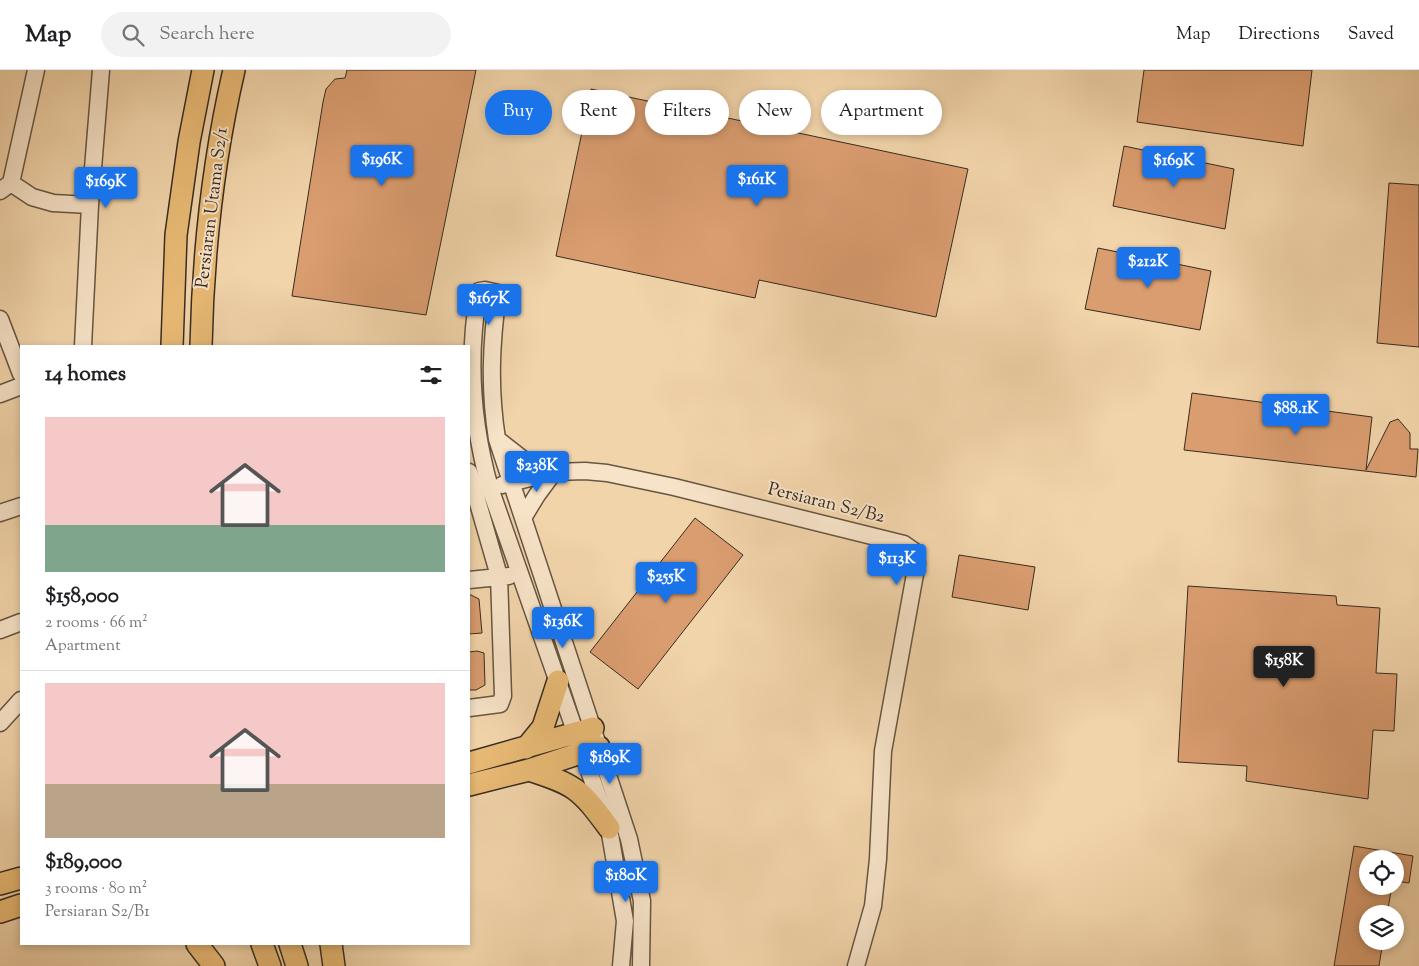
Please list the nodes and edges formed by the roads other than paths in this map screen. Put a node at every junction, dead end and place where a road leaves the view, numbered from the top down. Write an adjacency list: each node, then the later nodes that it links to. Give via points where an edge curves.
1 (36, 70): 5 (street)
2 (101, 70): 6 (street)
3 (234, 70): 10 (main road, Persiaran Utama S2/1, via 219,142 206,237)
4 (200, 77): 9 (main road, Persiaran Utama S2/1, via 176,235)
5 (6, 187): 6 (street, via 53,203)
6 (90, 205): 8 (street)
7 (0, 319): 11 (street)
8 (83, 345)
9 (172, 345)
10 (201, 345)
11 (20, 371)
12 (20, 386): 13 (street)
13 (0, 394)
14 (497, 439): 15 (street, via 491,365 498,293 485,290 479,291 474,322); 16 (street, via 528,464); 18 (street)
15 (475, 459): 19 (street)
16 (554, 472): 18 (street, Persiaran S2/B2); 22 (street); 53 (street, Persiaran S2/B2, via 607,473 674,487 904,544 914,551 917,563 883,750 873,906)
17 (470, 475): 24 (street)
18 (512, 483): 19 (street, Persiaran S2/B2); 22 (street)
19 (490, 488): 23 (street)
20 (20, 506): 21 (street)
21 (0, 513)
22 (523, 518): 32 (street)
23 (520, 575): 24 (street); 28 (street)
24 (499, 576): 25 (street); 30 (street, via 503,696 500,704)
25 (470, 580)
26 (20, 622): 27 (street)
27 (0, 630)
28 (558, 681): 32 (street); 33 (main road, via 543,727)
29 (20, 701): 31 (street)
30 (470, 708)
31 (0, 723)
32 (588, 741): 33 (main road); 35 (main road); 37 (street); 52 (street, via 629,839 642,901)
33 (526, 748): 34 (main road)
34 (470, 763)
35 (530, 770): 36 (main road); 37 (main road, via 579,790)
36 (470, 786)
37 (609, 828): 51 (street, via 625,921)
38 (20, 878): 39 (main road)
39 (0, 884)
40 (20, 905): 41 (main road)
41 (0, 912)
42 (198, 945): 47 (main road)
43 (206, 945): 47 (main road)
44 (262, 945): 48 (main road)
45 (290, 945): 49 (main road)
46 (331, 945): 50 (main road)
47 (216, 966)
48 (270, 966)
49 (297, 966)
50 (334, 966)
51 (621, 966)
52 (641, 966)
53 (856, 966)

